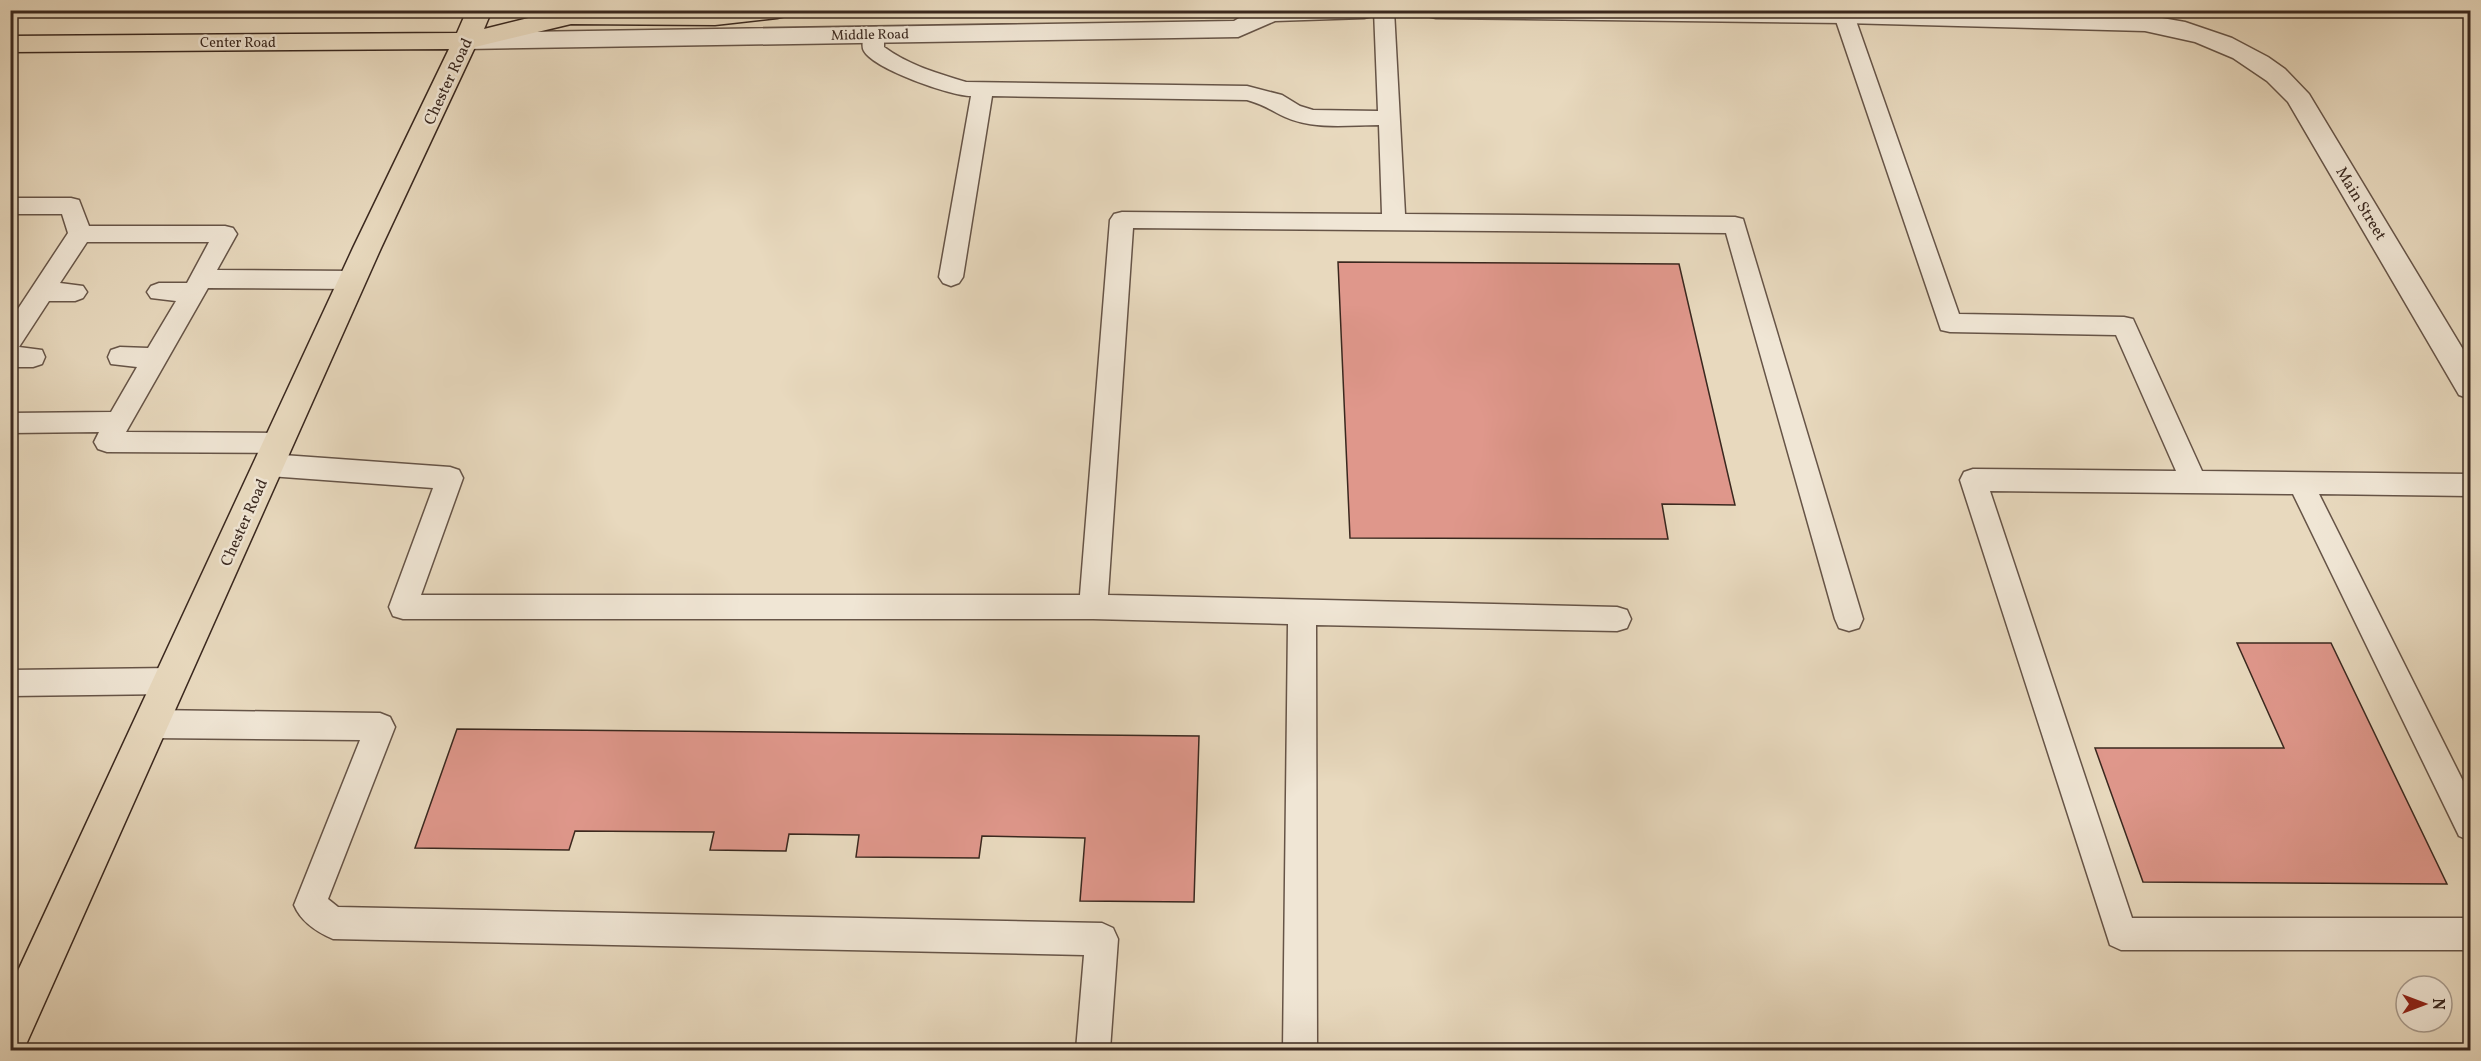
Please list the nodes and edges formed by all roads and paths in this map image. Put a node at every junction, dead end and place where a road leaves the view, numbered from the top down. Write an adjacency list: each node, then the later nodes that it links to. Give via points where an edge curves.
1 (480, 10): 9 (main road, Chester Road)
2 (777, 10): 9 (main road, Center Road, via 715,17 571,16)
3 (1364, 10): 6 (street, Middle Road)
4 (1384, 10): 12 (lane)
5 (1436, 10): 7 (street)
6 (1267, 12): 8 (street, Middle Road, via 1238,29)
7 (1844, 15): 25 (street, Main Street, via 2145,23 2173,26 2227,45 2292,90); 29 (lane, via 1950,323 2124,327)
8 (874, 34): 9 (street, Middle Road); 11 (lane, via 873,49 886,59 924,77 965,89)
9 (466, 41): 10 (main road, Center Road); 17 (main road, Chester Road)
10 (10, 44)
11 (983, 89): 12 (lane, via 1247,93 1313,117); 16 (lane)
12 (1389, 118): 14 (lane)
13 (10, 206): 15 (lane, via 71,206)
14 (1394, 222): 32 (lane, via 1122,220); 35 (lane, via 1735,225)
15 (80, 234): 18 (lane, via 225,234); 19 (lane)
16 (951, 277)
17 (353, 280): 18 (lane); 28 (main road, Chester Road)
18 (198, 285): 21 (lane); 24 (lane)
19 (43, 292): 20 (lane); 22 (lane)
20 (75, 292)
21 (159, 292)
22 (10, 341)
23 (120, 357): 24 (lane)
24 (155, 358): 26 (lane)
25 (2470, 387)
26 (119, 422): 27 (lane); 28 (lane, via 107,442)
27 (10, 423)
28 (274, 454): 32 (lane, via 450,478 403,607); 36 (main road, Chester Road)
29 (2194, 482): 30 (lane); 40 (lane, via 1973,480 2121,934)
30 (2301, 484): 31 (lane); 39 (lane)
31 (2470, 485)
32 (1093, 607): 33 (lane)
33 (1302, 612): 34 (lane); 43 (lane)
34 (1617, 619)
35 (1849, 619)
36 (171, 681): 37 (lane); 38 (main road, Chester Road)
37 (10, 683)
38 (151, 724): 41 (main road, Chester Road); 42 (lane, via 380,727 310,905 333,923 1102,939)
39 (2470, 826)
40 (2470, 934)
41 (10, 1035)
42 (1093, 1050)
43 (1300, 1050)

